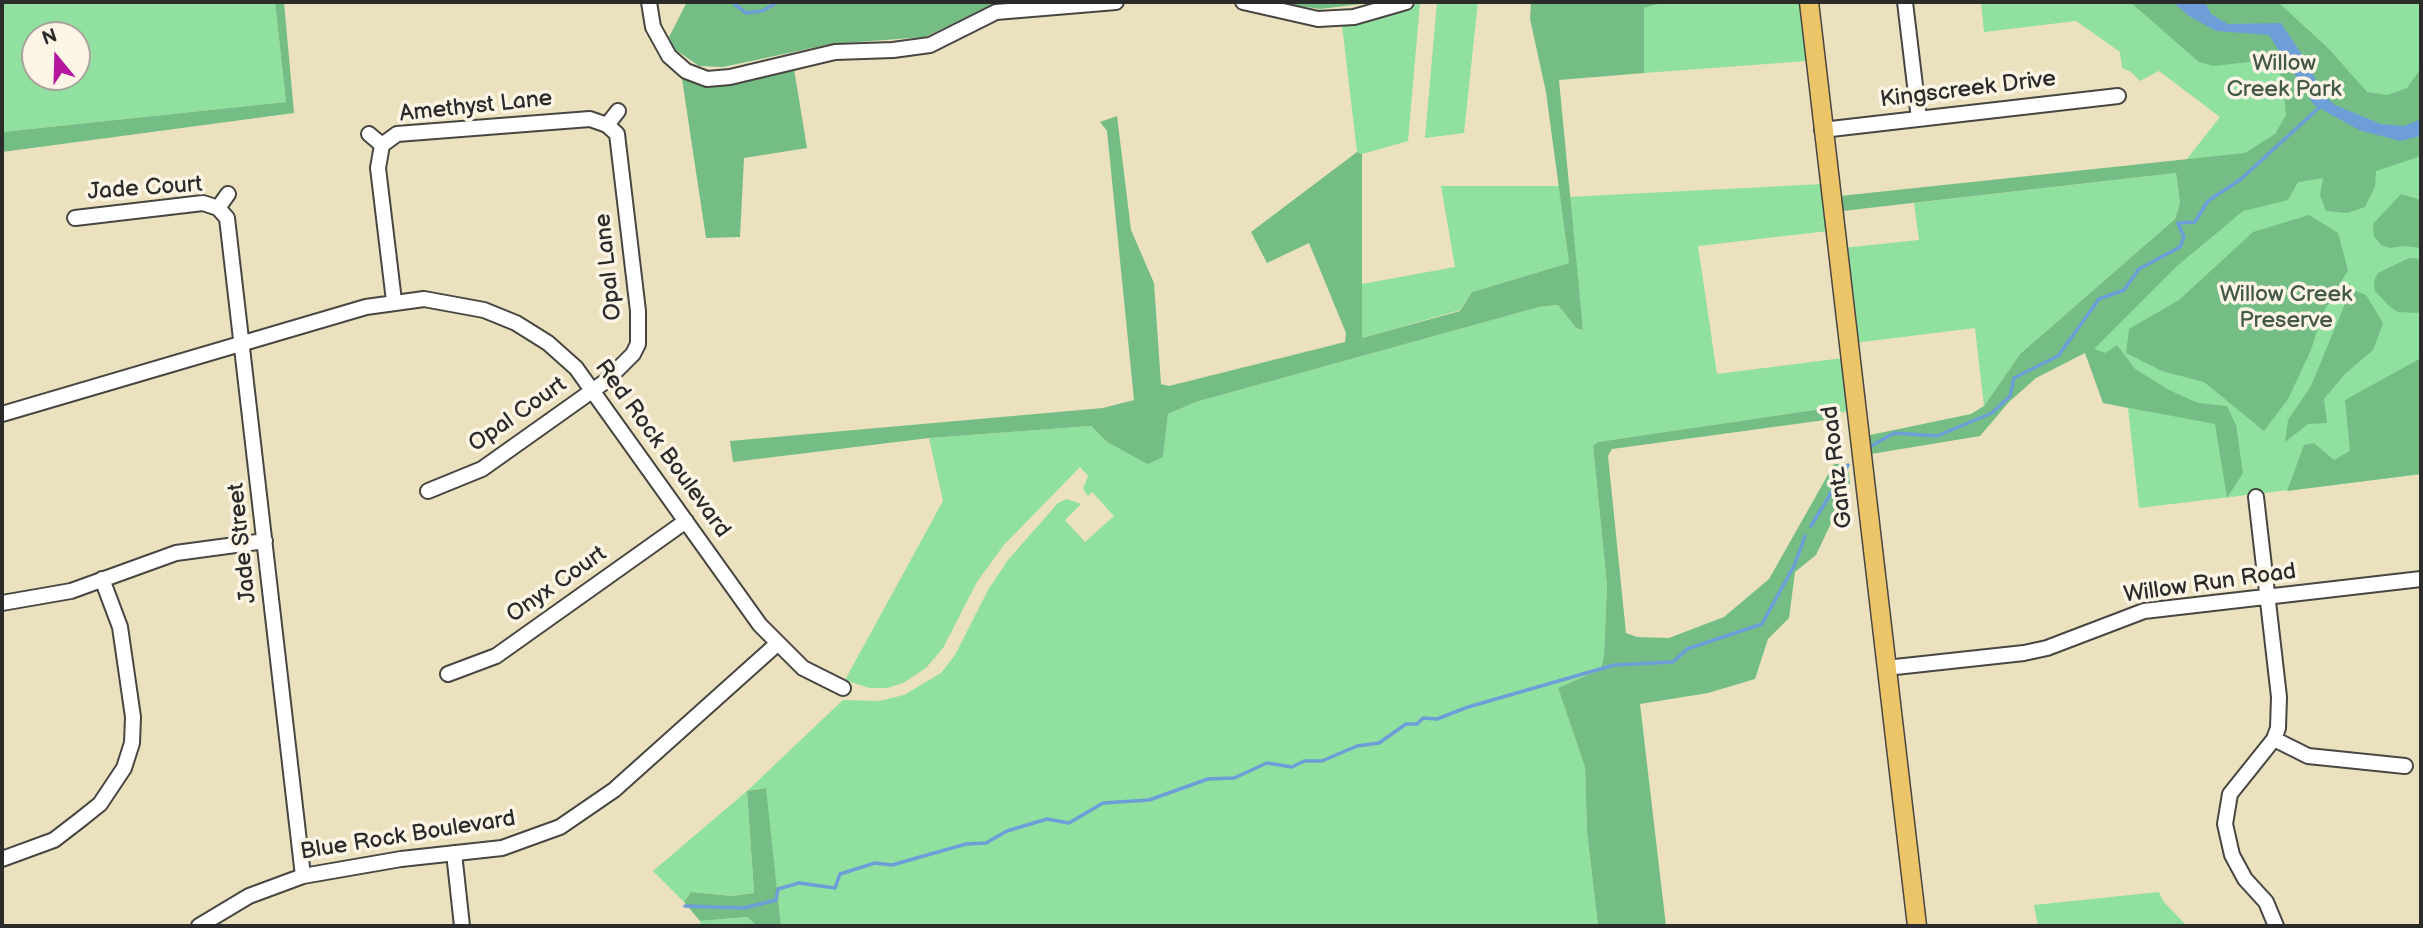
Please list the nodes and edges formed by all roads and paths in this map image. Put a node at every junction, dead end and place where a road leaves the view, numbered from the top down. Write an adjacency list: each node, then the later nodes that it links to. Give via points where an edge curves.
1 (649, 2): 2 (street, via 653,27 669,56 686,71 707,79 730,78 835,52 930,45 996,12)
2 (1116, 2)
3 (1243, 2): 4 (street, via 1318,19 1354,17)
4 (1406, 2)
5 (1809, 2): 11 (main road, Gantz Road)
6 (1905, 2): 9 (street)
7 (2118, 96): 9 (street, Kingscreek Drive)
8 (618, 111): 10 (street)
9 (1919, 119): 11 (street, Kingscreek Drive)
10 (607, 125): 13 (street, Amethyst Lane, via 590,119 397,134); 19 (street, Opal Lane, via 617,134 639,333 633,354)
11 (1822, 130): 30 (main road, Gantz Road)
12 (369, 134): 13 (street)
13 (382, 145): 17 (street, Amethyst Lane, via 378,168)
14 (228, 194): 15 (street)
15 (218, 208): 16 (street, Jade Court, via 203,203); 18 (street, Jade Street, via 227,218)
16 (75, 218)
17 (394, 301): 18 (street, Red Rock Boulevard); 19 (street, Red Rock Boulevard, via 451,302 516,323 548,343)
18 (243, 342): 20 (street, Red Rock Boulevard); 24 (street, Jade Street)
19 (593, 390): 21 (street, Opal Court, via 482,469); 23 (street, Red Rock Boulevard)
20 (2, 414)
21 (428, 491)
22 (2256, 497): 27 (street)
23 (686, 521): 29 (street, Red Rock Boulevard); 31 (street, Onyx Court, via 496,656)
24 (265, 541): 25 (street, via 176,553); 37 (street, Jade Street)
25 (102, 579): 28 (street, via 71,591); 36 (street, via 120,627 133,717 132,743 124,768 100,804 54,840)
26 (2421, 579): 27 (street, Willow Run Road)
27 (2267, 597): 30 (street, Willow Run Road, via 2144,611 2024,653); 33 (street, via 2279,697)
28 (2, 603)
29 (777, 644): 32 (street, Red Rock Boulevard, via 803,668); 35 (street, Blue Rock Boulevard, via 588,810 532,839 502,848)
30 (1886, 668): 40 (main road, Gantz Road)
31 (447, 674)
32 (843, 688)
33 (2274, 739): 34 (street, via 2308,756); 41 (street, via 2230,794 2225,824 2232,855 2266,902)
34 (2404, 766)
35 (454, 853): 37 (street, Blue Rock Boulevard); 39 (street)
36 (2, 859)
37 (303, 876): 38 (street, Blue Rock Boulevard, via 249,896)
38 (199, 926)
39 (462, 926)
40 (1917, 926)
41 (2276, 926)

